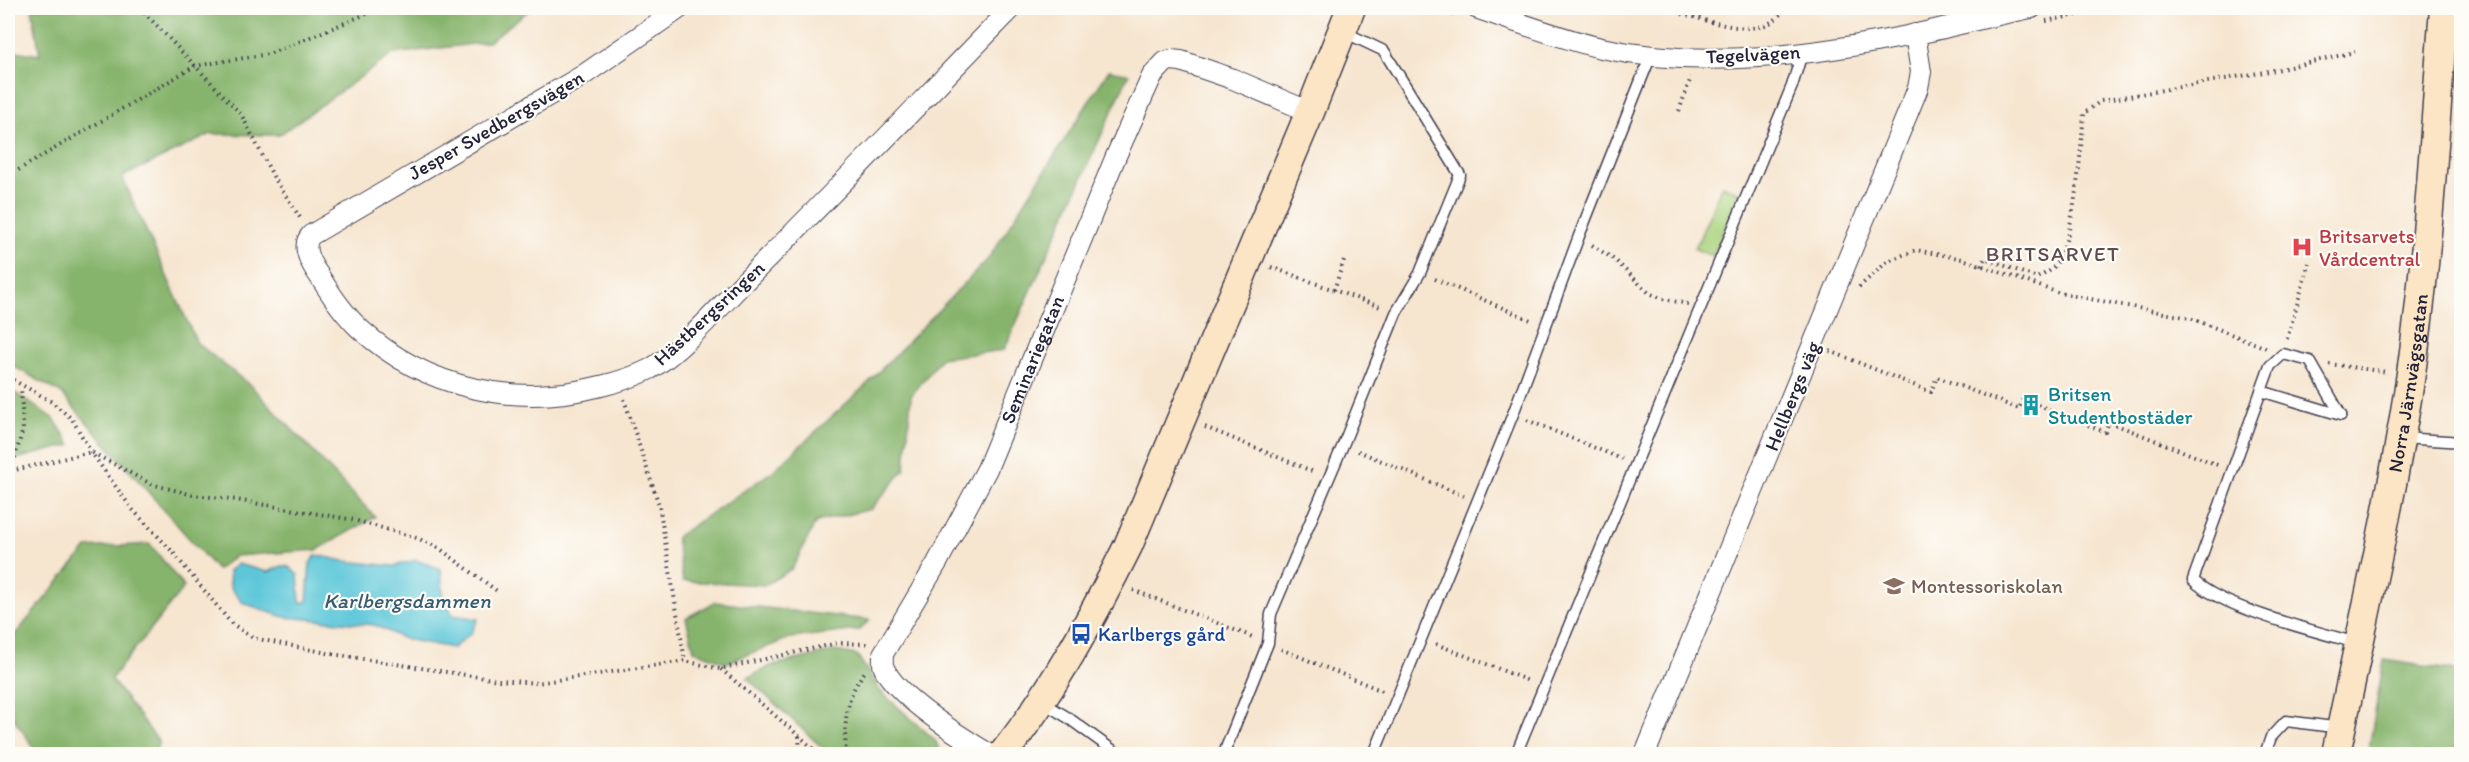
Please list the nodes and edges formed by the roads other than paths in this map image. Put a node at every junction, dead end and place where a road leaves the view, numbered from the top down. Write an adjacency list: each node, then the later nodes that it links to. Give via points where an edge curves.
1 (680, 8): 11 (street, Jesper Svedbergsvägen, via 582,76)
2 (1012, 8): 11 (street, Hästbergsringen, via 686,340 653,368 619,382 540,397 506,395 436,376 401,359 358,327 315,271 306,244)
3 (1476, 8): 9 (street, Tegelvägen, via 1567,39)
4 (2032, 8): 7 (street, Tegelvägen)
5 (2444, 8): 13 (street, Norra Järnvägsgatan, via 2425,259)
6 (1346, 19): 10 (street); 18 (lane, via 1384,51 1460,176 1420,273 1396,313 1271,614 1268,643)
7 (1915, 34): 8 (street, Tegelvägen); 24 (street, Hellbergs väg, via 1921,72 1918,88)
8 (1802, 52): 9 (street, Tegelvägen, via 1748,58); 23 (lane, via 1792,86 1701,310)
9 (1651, 55): 22 (lane, via 1513,414)
10 (1310, 112): 16 (street, via 1132,536 1097,606); 19 (street, Seminariegatan, via 1181,61 1165,62 1152,76 987,469 886,649 882,665 900,689)
11 (310, 236)
12 (2260, 391): 12 (lane, via 2270,366 2283,354 2310,361 2341,415); 15 (lane, via 2193,580 2228,602)
13 (2400, 438): 14 (lane); 15 (street, Norra Järnvägsgatan)
14 (2462, 442)
15 (2359, 644): 17 (street, Norra Järnvägsgatan)
16 (1041, 701): 20 (street); 21 (lane)
17 (2339, 741): 25 (lane, via 2286,720 2271,737)
18 (1226, 748)
19 (989, 754)
20 (1003, 754)
21 (1118, 754)
22 (1374, 754)
23 (1516, 754)
24 (1645, 754)
25 (2265, 754)

